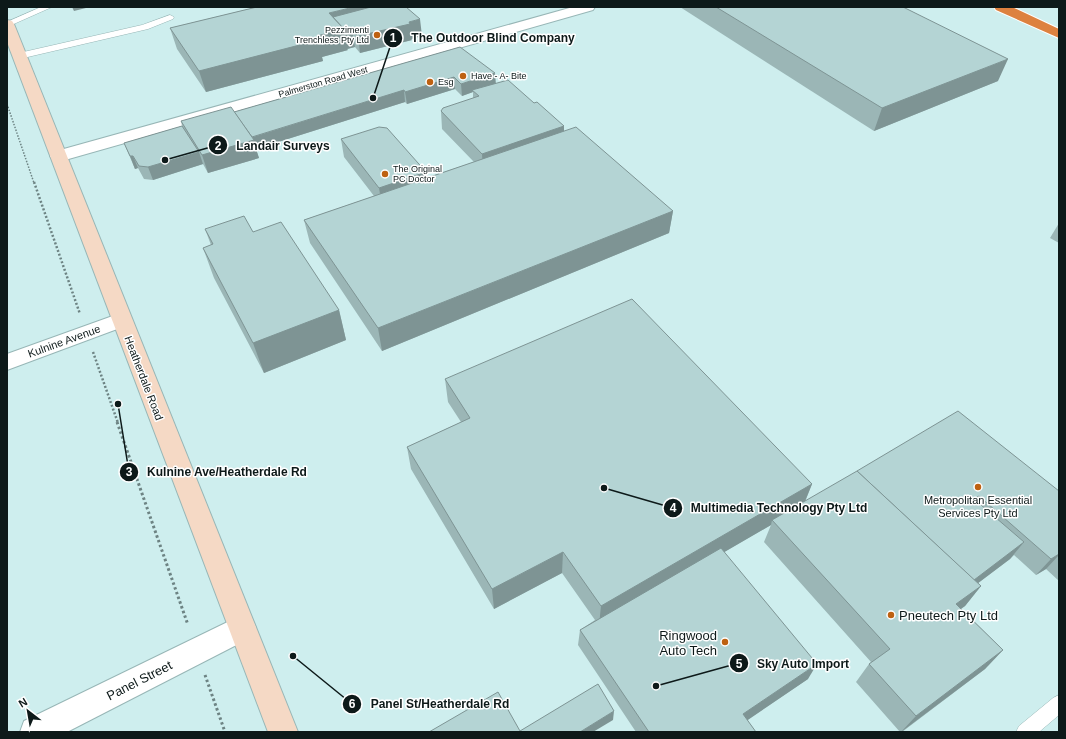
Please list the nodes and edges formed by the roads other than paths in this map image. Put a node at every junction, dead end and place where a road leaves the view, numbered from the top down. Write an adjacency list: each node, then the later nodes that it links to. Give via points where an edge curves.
1 (48, 7): 5 (lane)
2 (588, 7): 8 (street, Palmerston Road West)
3 (1001, 7): 6 (highway)
4 (170, 17): 7 (lane, via 145,27)
5 (7, 25): 7 (main road, Heatherdale Road)
6 (1059, 34)
7 (19, 56): 8 (main road, Heatherdale Road)
8 (59, 156): 9 (main road, Heatherdale Road)
9 (121, 320): 10 (street, Kulnine Avenue); 11 (main road, Heatherdale Road)
10 (7, 362)
11 (242, 628): 13 (street, Panel Street); 14 (main road, Heatherdale Road)
12 (1059, 704): 15 (lane)
13 (35, 732)
14 (283, 732)
15 (1025, 732)

